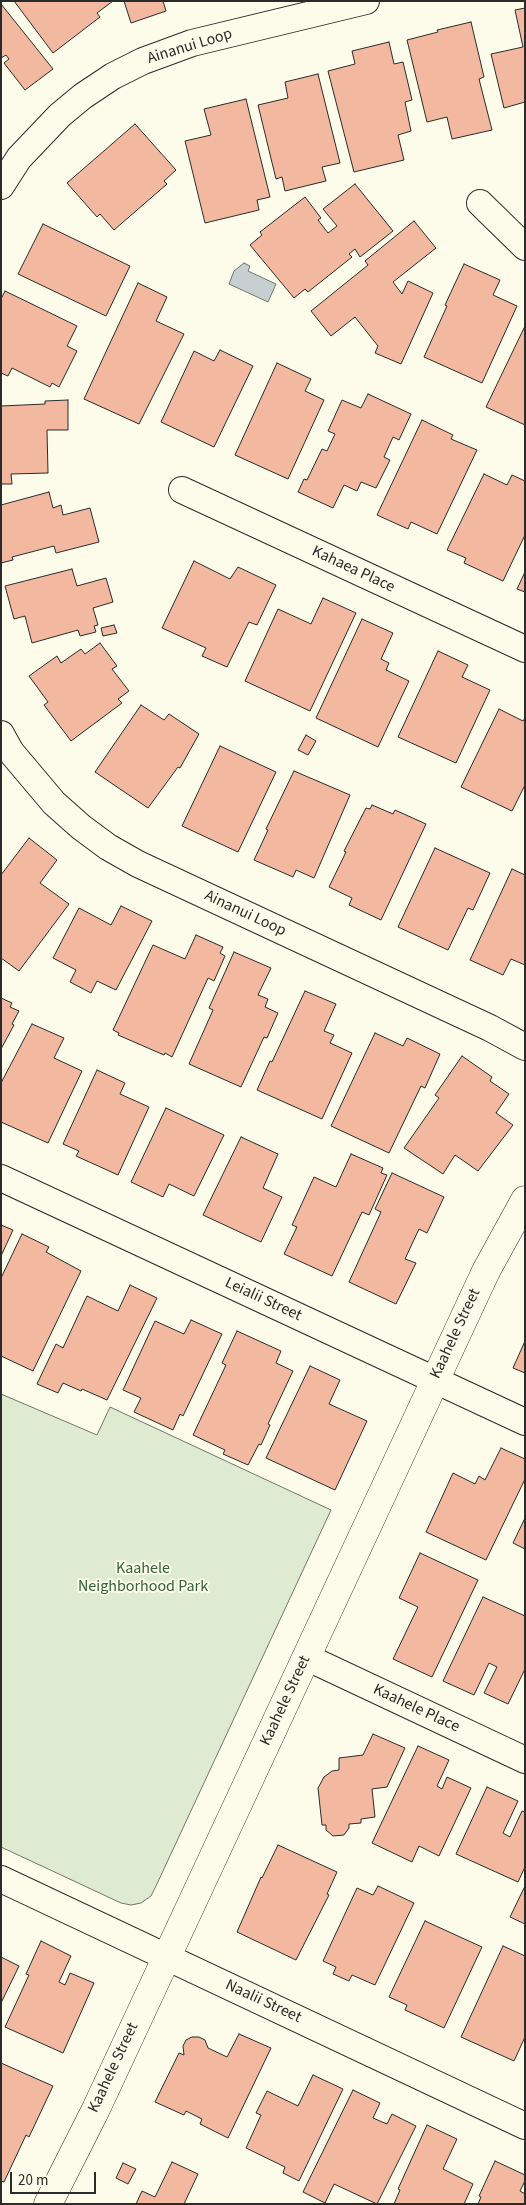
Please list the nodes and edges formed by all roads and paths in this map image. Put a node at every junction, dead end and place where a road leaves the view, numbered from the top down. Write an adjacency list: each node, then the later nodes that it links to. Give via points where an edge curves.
1 (366, 1): 2 (street, Ainanui Loop, via 192,42 113,76 54,120 19,158)
2 (1, 186)
3 (480, 203): 4 (street)
4 (525, 247)
5 (182, 490): 6 (street, Kahaea Place)
6 (525, 649)
7 (1, 734): 8 (street, Ainanui Loop, via 11,752 54,803 108,847)
8 (525, 1047)
9 (1, 1178): 11 (street, Leialii Street)
10 (525, 1200): 11 (street, Kaahele Street, via 486,1271)
11 (434, 1380): 12 (street, Leialii Street); 13 (street, Kaahele Street)
12 (525, 1422)
13 (306, 1657): 14 (street, Kaahele Place); 16 (street, Kaahele Street)
14 (525, 1760)
15 (1, 1879): 16 (street, Naalii Street)
16 (167, 1956): 17 (street, Naalii Street); 18 (street, Kaahele Street)
17 (525, 2126)
18 (48, 2204)

